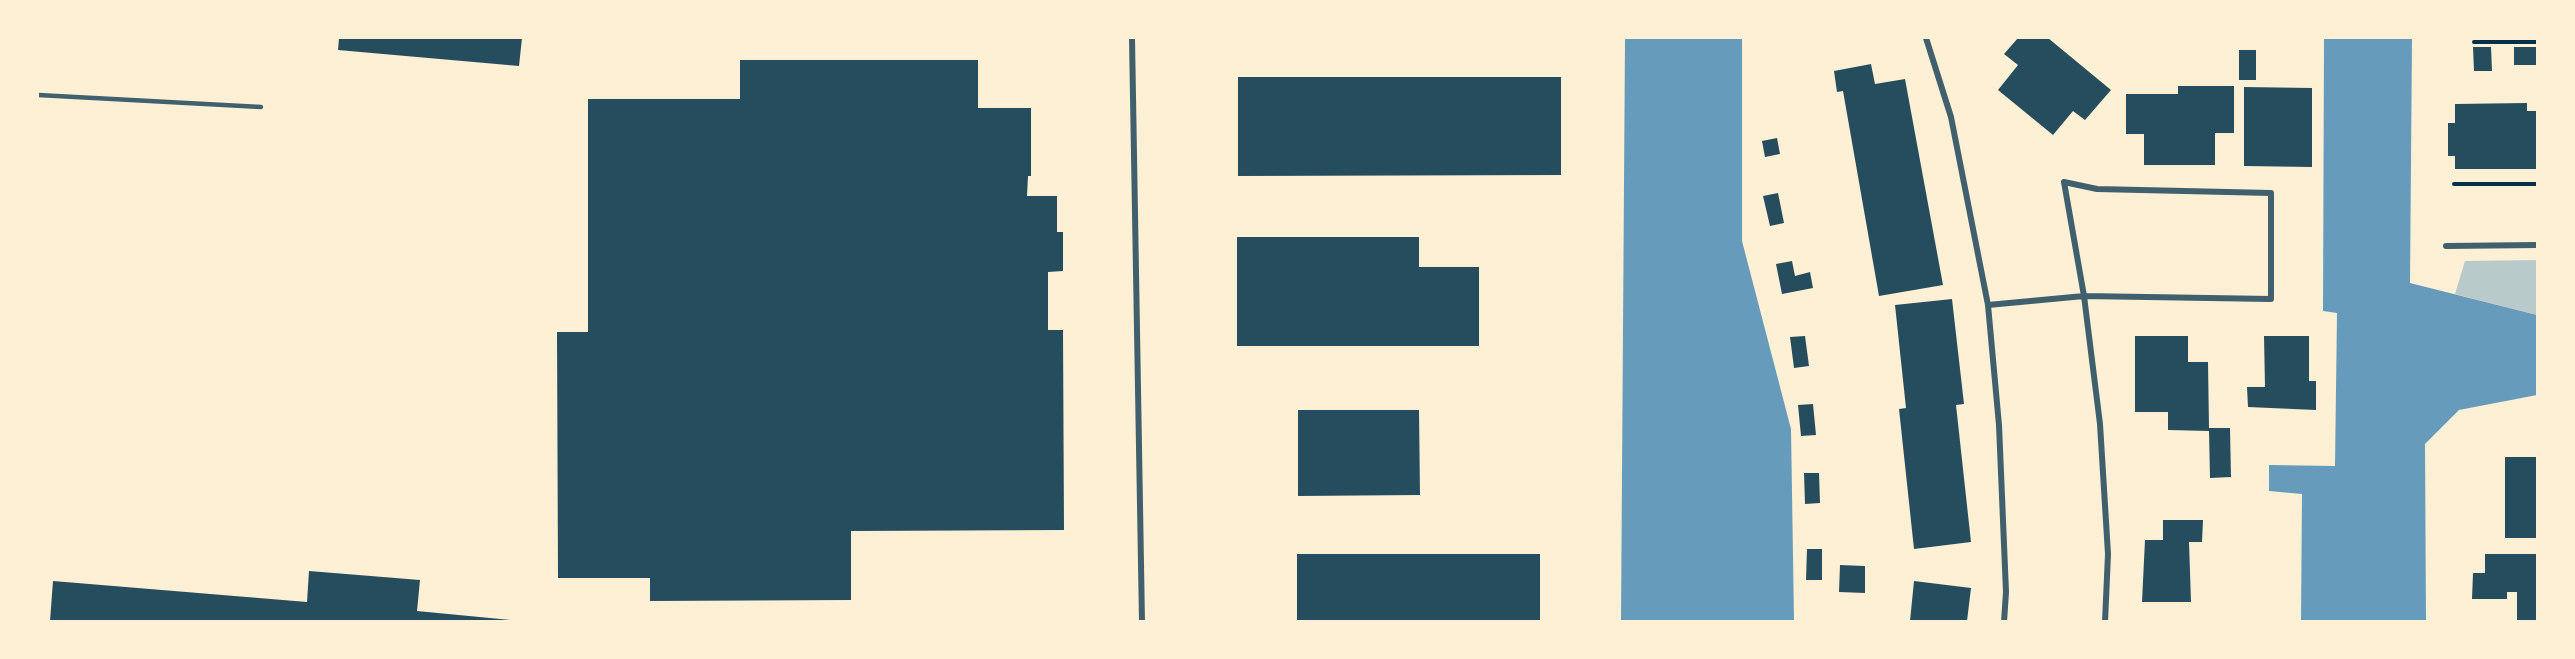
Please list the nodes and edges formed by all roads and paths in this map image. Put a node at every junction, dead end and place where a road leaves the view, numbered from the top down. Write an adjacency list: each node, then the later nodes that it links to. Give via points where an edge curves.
1 (1132, 38): 13 (street)
2 (1926, 38): 12 (street, via 1951,117)
3 (2474, 42): 4 (path)
4 (2538, 42)
5 (38, 95): 6 (lane)
6 (261, 106)
7 (2454, 184): 8 (path)
8 (2538, 184)
9 (2538, 245): 10 (street)
10 (2446, 246)
11 (2084, 296): 11 (street, via 2271,299 2271,194 2097,189 2064,182); 12 (street); 15 (street, via 2100,424 2108,555)
12 (1988, 305): 14 (street, via 1999,425)
13 (1142, 621)
14 (2004, 621)
15 (2105, 621)

